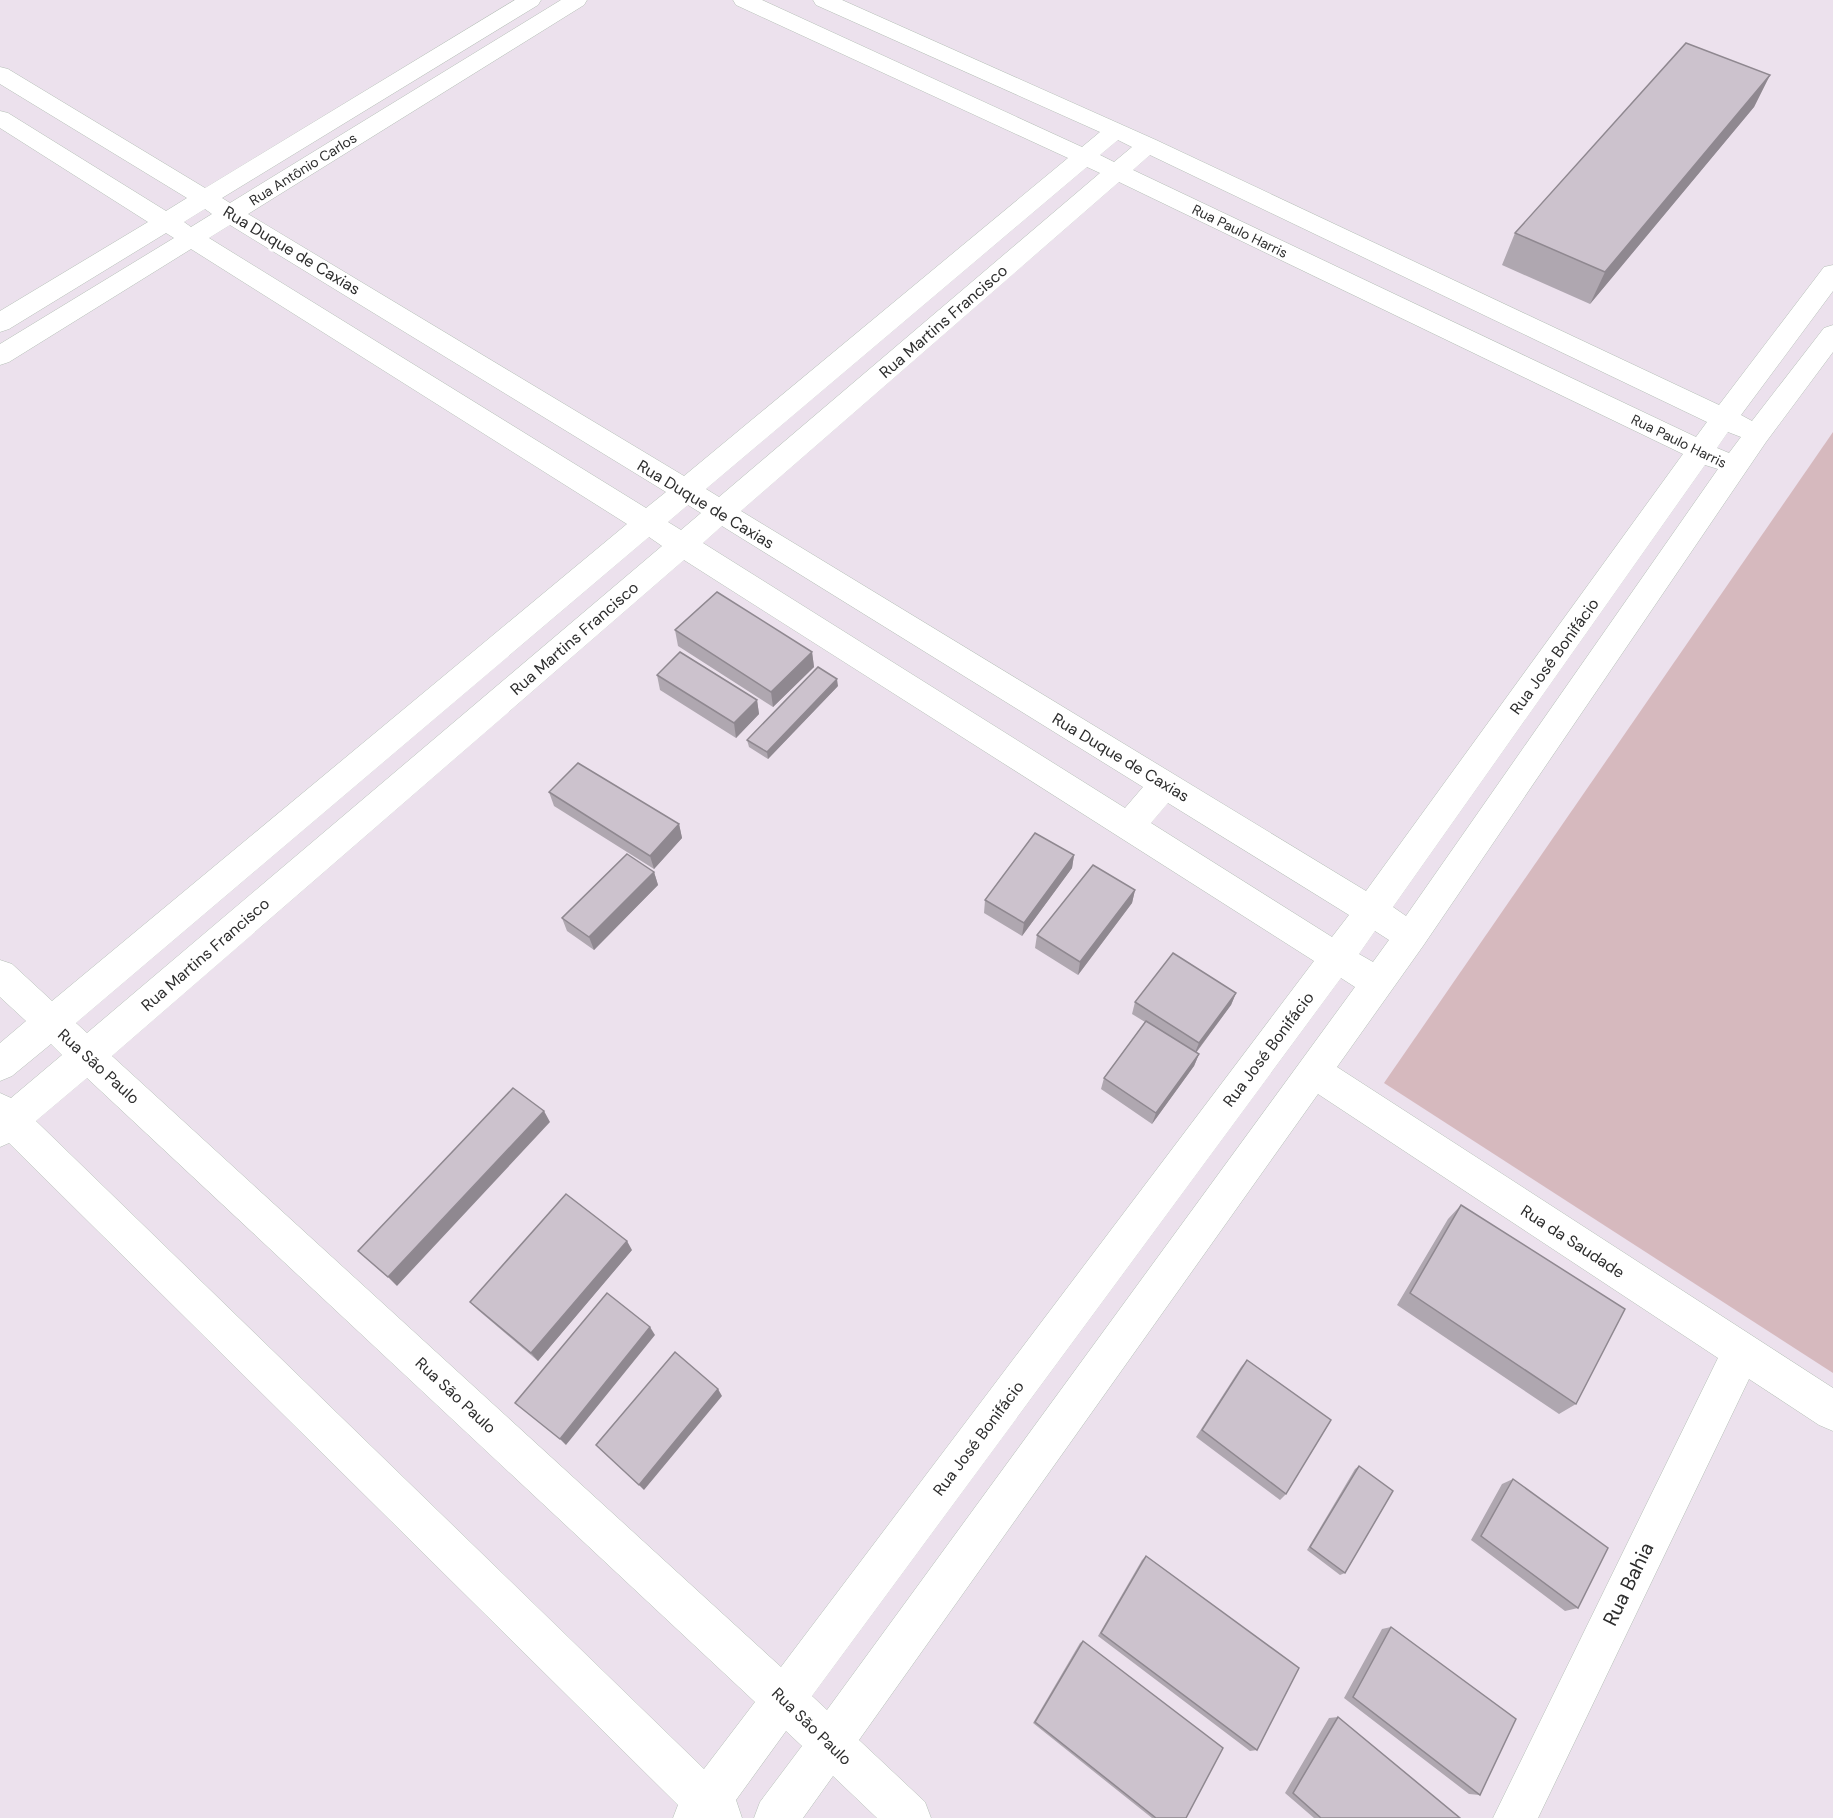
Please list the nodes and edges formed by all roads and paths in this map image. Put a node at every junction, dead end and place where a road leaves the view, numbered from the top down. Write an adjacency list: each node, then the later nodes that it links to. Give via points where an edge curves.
1 (530, 0): 11 (street, Rua Antônio Carlos)
2 (576, 0): 12 (street, Rua Antônio Carlos)
3 (744, 0): 9 (street, Rua Paulo Harris)
4 (824, 0): 7 (street)
5 (5, 83): 11 (street, Rua Duque de Caxias)
6 (0, 118): 13 (street)
7 (1115, 131): 8 (street); 9 (street, Rua Martins Francisco)
8 (1148, 145): 10 (street, Rua Martins Francisco); 14 (street)
9 (1084, 157): 10 (street, Rua Paulo Harris); 25 (street, Rua Martins Francisco)
10 (1117, 172): 16 (street, Rua Paulo Harris); 26 (street, Rua Martins Francisco)
11 (205, 198): 12 (street, Rua Duque de Caxias); 13 (street, Rua Antônio Carlos)
12 (231, 213): 15 (street, Rua Antônio Carlos); 25 (street, Rua Duque de Caxias)
13 (166, 221): 15 (street); 18 (street, Rua Antônio Carlos)
14 (1309, 222): 16 (street); 21 (street)
15 (192, 238): 20 (street, Rua Antônio Carlos); 27 (street)
16 (1279, 249): 23 (street, Rua Paulo Harris)
17 (1833, 273): 21 (street, Rua José Bonifácio)
18 (0, 323)
19 (1833, 334): 22 (street)
20 (0, 356)
21 (1724, 418): 22 (street); 23 (street, Rua José Bonifácio)
22 (1756, 435): 24 (street)
23 (1702, 451): 24 (street, Rua Paulo Harris); 33 (street, Rua José Bonifácio)
24 (1733, 468): 34 (street)
25 (685, 492): 26 (street, Rua Duque de Caxias); 27 (street, Rua Martins Francisco)
26 (721, 512): 28 (street, Rua Martins Francisco); 29 (street, Rua Duque de Caxias)
27 (647, 523): 28 (street); 30 (street, Rua Martins Francisco)
28 (683, 545): 31 (street); 32 (street, Rua Martins Francisco)
29 (1165, 784): 31 (street); 33 (street, Rua Duque de Caxias)
30 (302, 812): 32 (street); 38 (street, Rua Martins Francisco)
31 (1129, 826): 35 (street)
32 (339, 839): 39 (street, Rua Martins Francisco)
33 (1372, 909): 34 (street, Rua Duque de Caxias); 35 (street, Rua José Bonifácio)
34 (1411, 936): 37 (street)
35 (1337, 956): 37 (street); 45 (street, Rua José Bonifácio)
36 (0, 975): 38 (street, Rua São Paulo)
37 (1377, 983): 41 (street)
38 (51, 1023): 39 (street, Rua São Paulo); 40 (street, Rua Martins Francisco)
39 (88, 1055): 42 (street, Rua Martins Francisco); 45 (street, Rua São Paulo)
40 (0, 1065)
41 (1313, 1071): 43 (street, Rua da Saudade); 46 (street)
42 (4, 1120): 47 (street)
43 (1742, 1351): 44 (street, Rua da Saudade); 50 (street, Rua Bahia)
44 (1833, 1411)
45 (784, 1699): 46 (street, Rua São Paulo); 47 (street, Rua José Bonifácio)
46 (829, 1744): 48 (street); 49 (street, Rua São Paulo)
47 (708, 1813)
48 (776, 1818)
49 (909, 1818)
50 (1515, 1818)

